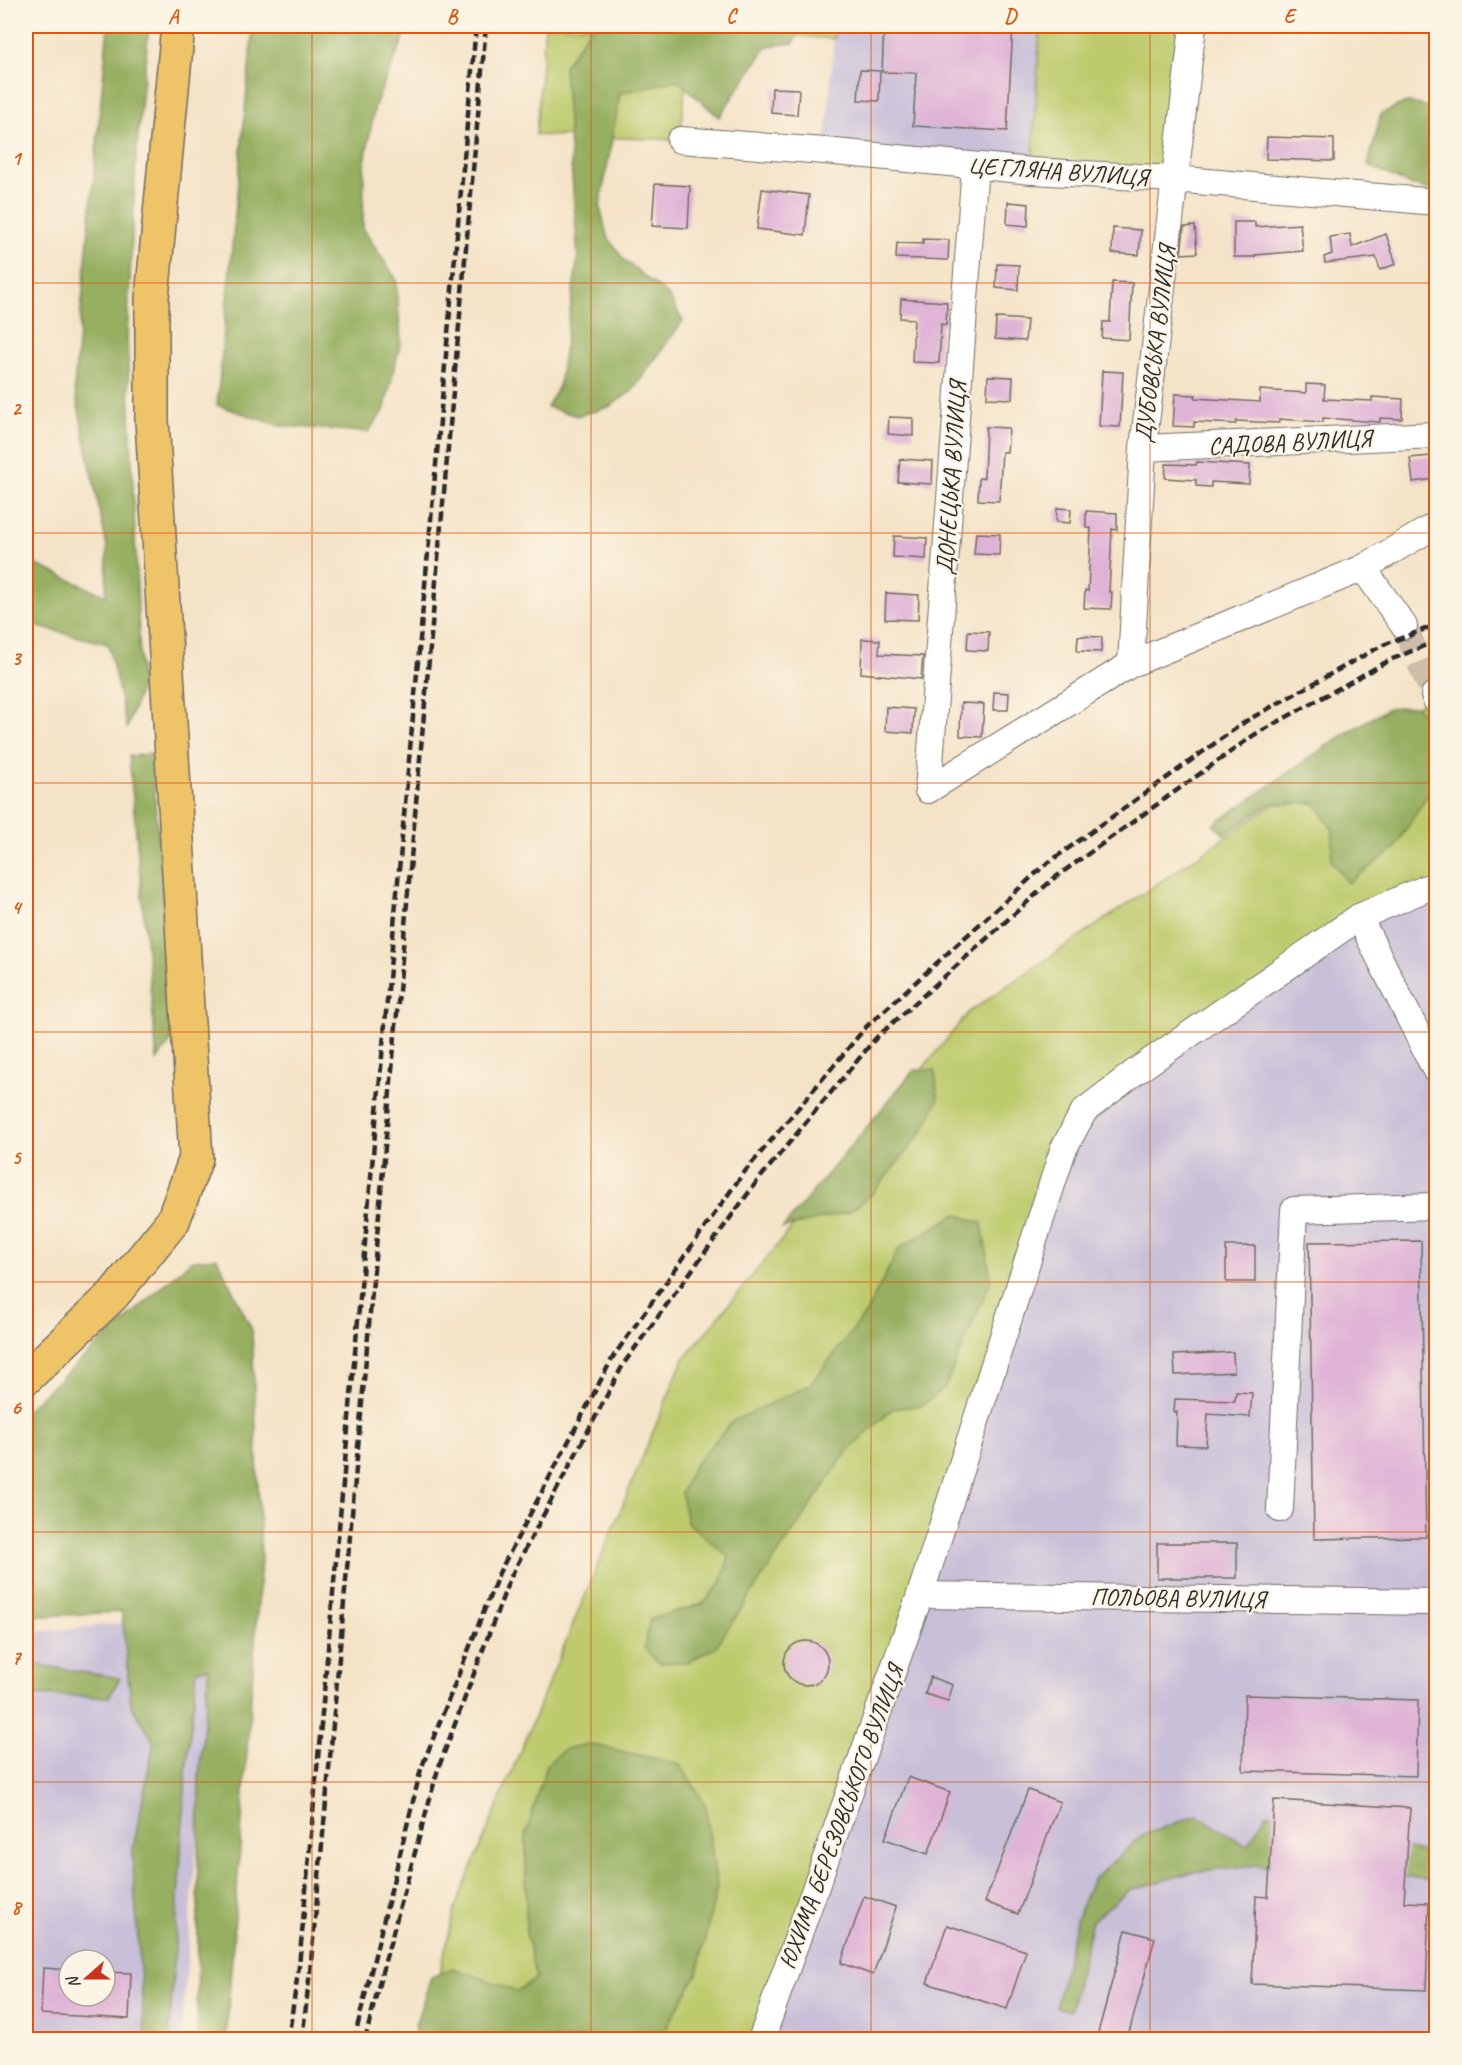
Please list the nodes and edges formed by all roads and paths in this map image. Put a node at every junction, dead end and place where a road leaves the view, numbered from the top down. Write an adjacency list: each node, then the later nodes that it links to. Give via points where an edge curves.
1 (178, 26): 17 (main road, via 152,298 152,420 196,1158 173,1221 113,1295)
2 (1193, 26): 5 (street, ДУБОВСЬКА ВУЛИЦЯ)
3 (680, 140): 4 (street, ЦЕГЛЯНА ВУЛИЦЯ)
4 (975, 166): 5 (street, ЦЕГЛЯНА ВУЛИЦЯ); 12 (street, ДОНЕЦЬКА ВУЛИЦЯ, via 928,790)
5 (1174, 179): 6 (street, ЦЕГЛЯНА ВУЛИЦЯ); 8 (street, ДУБОВСЬКА ВУЛИЦЯ)
6 (1437, 202)
7 (1437, 435): 8 (street, САДОВА ВУЛИЦЯ)
8 (1143, 448): 12 (street, ДУБОВСЬКА ВУЛИЦЯ)
9 (1437, 525): 10 (street)
10 (1363, 568): 11 (street); 12 (street)
11 (1404, 626)
12 (1131, 664)
13 (1437, 884): 14 (street, ЮХИМА БЕРЕЗОВСЬКОГО ВУЛИЦЯ)
14 (1359, 917): 15 (street); 19 (street, ЮХИМА БЕРЕЗОВСЬКОГО ВУЛИЦЯ, via 1084,1111 1063,1149)
15 (1437, 1071)
16 (1437, 1206): 18 (street, via 1293,1210)
17 (26, 1378)
18 (1280, 1509)
19 (920, 1595): 20 (street, ПОЛЬОВА ВУЛИЦЯ); 21 (street, ЮХИМА БЕРЕЗОВСЬКОГО ВУЛИЦЯ)
20 (1437, 1602)
21 (761, 2040)

